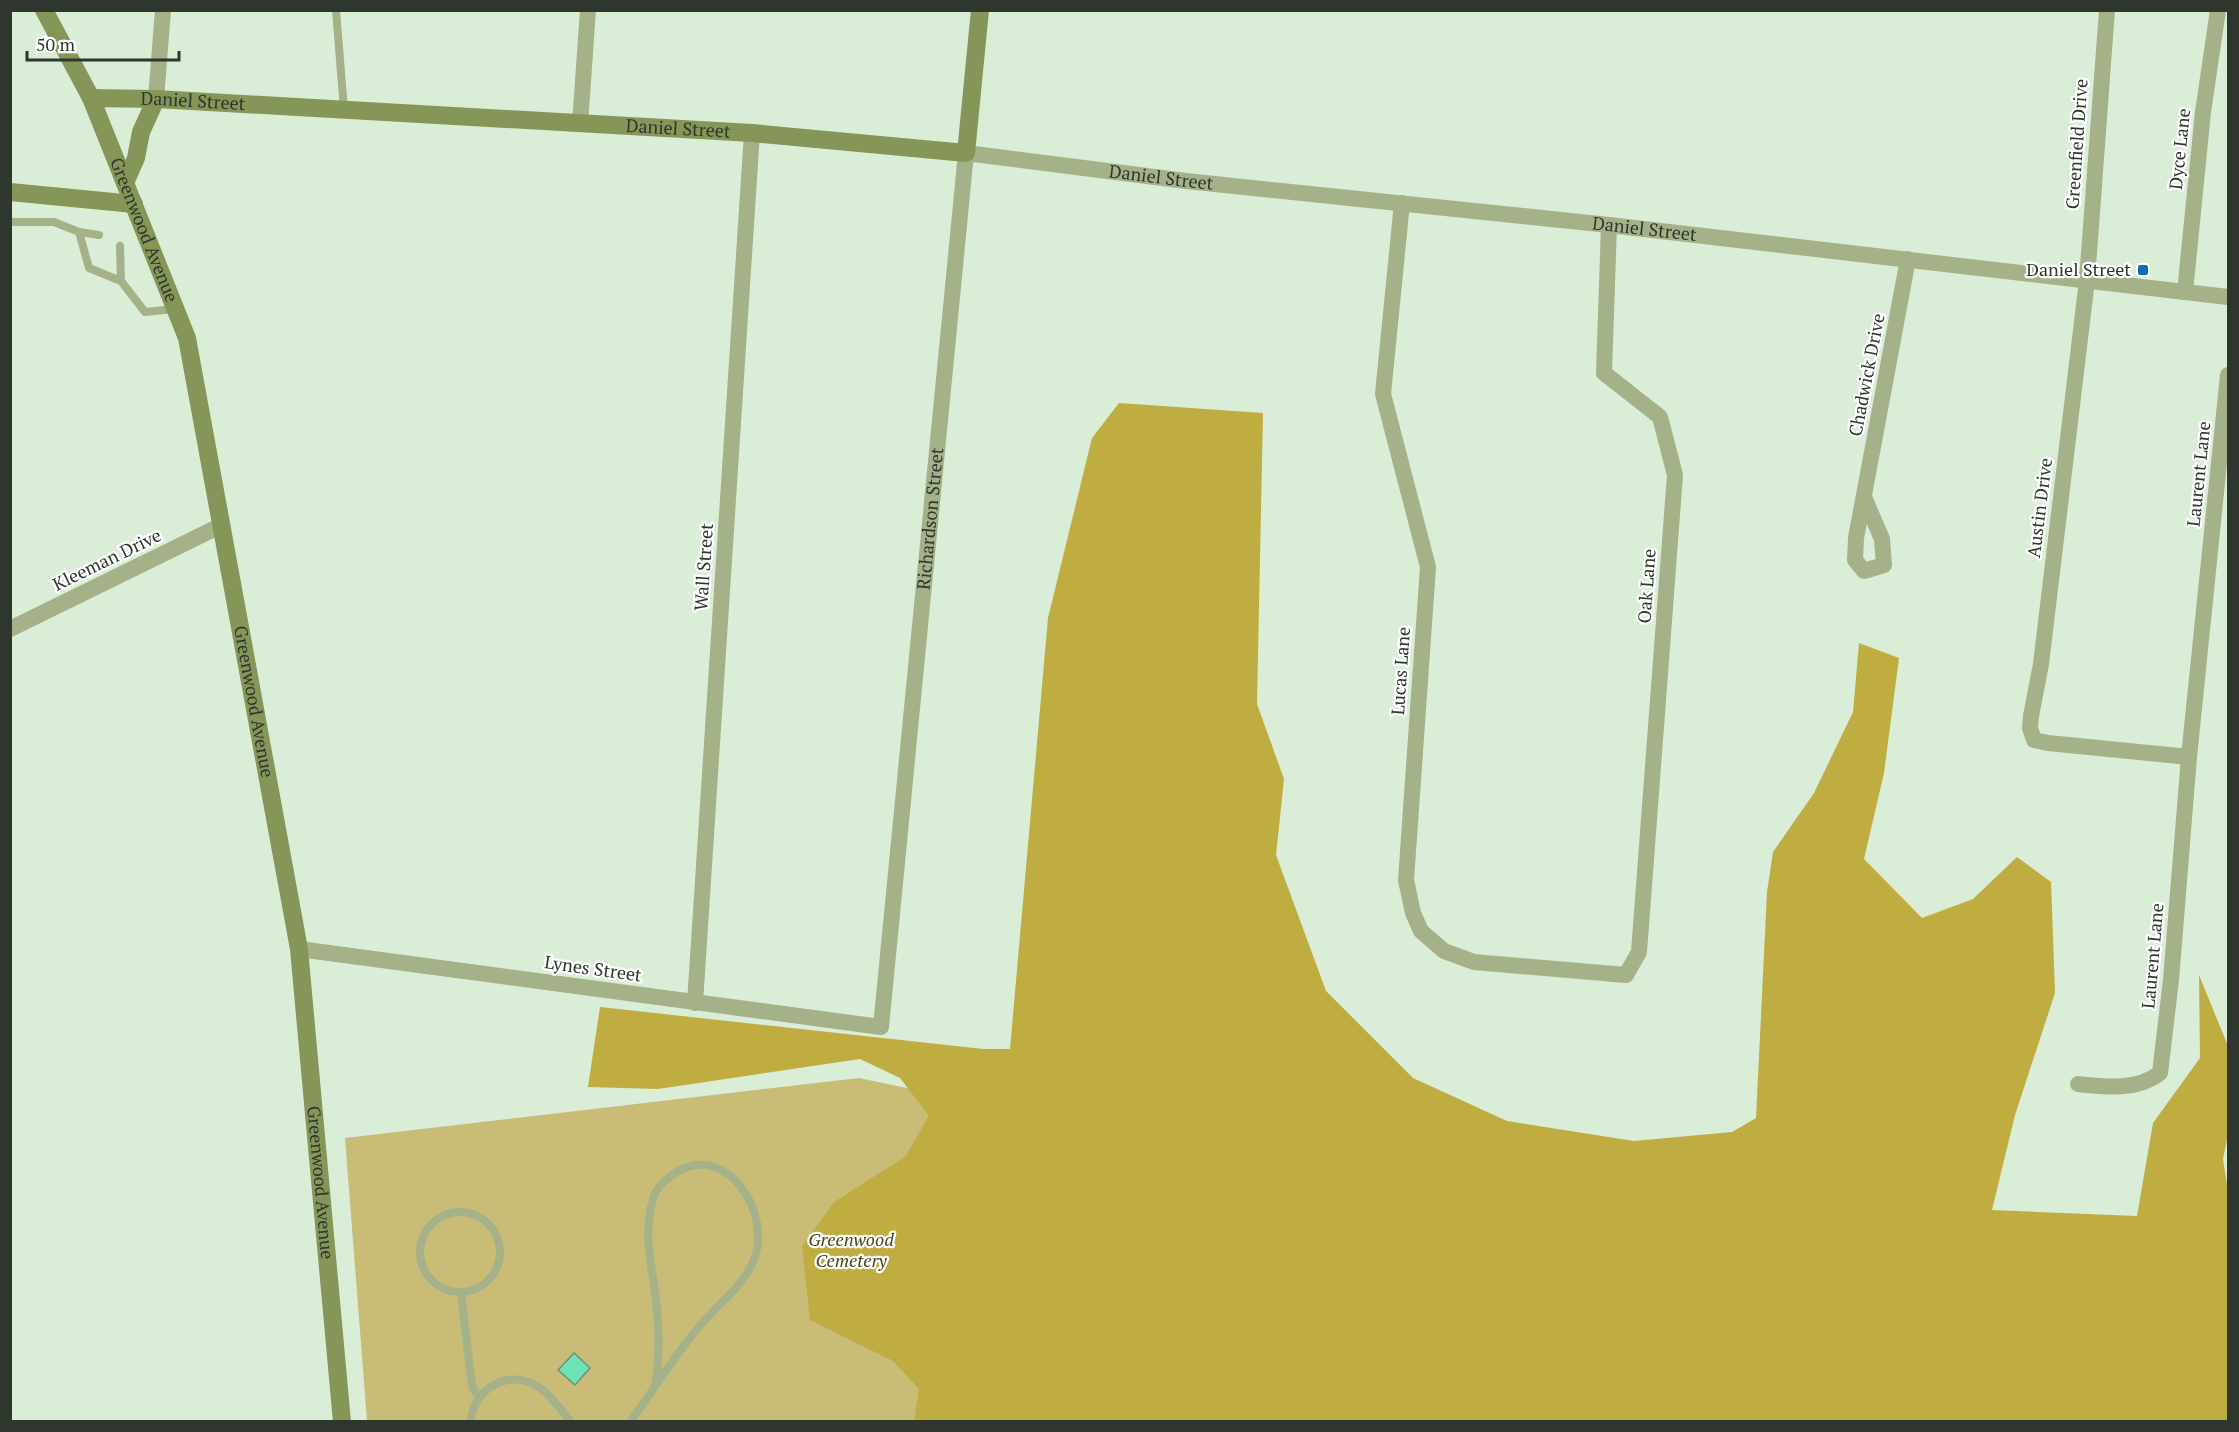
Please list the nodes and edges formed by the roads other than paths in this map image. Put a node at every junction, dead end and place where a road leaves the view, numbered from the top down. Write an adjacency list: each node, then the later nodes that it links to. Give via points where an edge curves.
1 (44, 10): 8 (main road, Greenwood Avenue)
2 (164, 10): 9 (street)
3 (336, 10): 10 (lane)
4 (588, 10): 11 (street)
5 (980, 10): 13 (main road, Richardson Street)
6 (2107, 10): 24 (street, Greenfield Drive)
7 (2218, 10): 26 (street, Dyce Lane, via 2203,112)
8 (91, 98): 9 (main road, Daniel Street); 14 (main road, Greenwood Avenue)
9 (156, 99): 10 (main road, Daniel Street); 14 (main road)
10 (345, 110): 11 (main road, Daniel Street)
11 (580, 124): 12 (main road, Daniel Street)
12 (752, 133): 13 (main road, Daniel Street); 36 (street, Wall Street)
13 (966, 153): 16 (street, Daniel Street); 37 (street, Richardson Street)
14 (125, 183): 17 (main road, Greenwood Avenue)
15 (10, 192): 17 (main road)
16 (1402, 203): 19 (street, Daniel Street); 35 (street, Lucas Lane, via 1383,394 1428,567 1406,880 1413,913 1420,931 1444,951 1474,962)
17 (134, 204): 28 (main road, Greenwood Avenue)
18 (10, 222): 20 (lane, via 54,222)
19 (1610, 225): 23 (street, Daniel Street); 35 (street, Oak Lane, via 1604,373 1660,417 1675,475 1639,952)
20 (79, 232): 21 (lane); 25 (lane, via 89,268)
21 (99, 235)
22 (120, 246): 25 (lane)
23 (1908, 259): 24 (street, Daniel Street); 30 (street, Chadwick Drive)
24 (2087, 280): 26 (street, Daniel Street); 33 (street, Austin Drive, via 2030,728 2034,740)
25 (121, 281): 28 (lane, via 145,312)
26 (2185, 292): 27 (street, Daniel Street)
27 (2229, 297)
28 (175, 309): 31 (main road, Greenwood Avenue, via 187,338)
29 (2229, 375): 33 (street, Laurent Lane)
30 (1864, 497)
31 (220, 526): 32 (street, Kleeman Drive); 34 (main road, Greenwood Avenue)
32 (10, 629)
33 (2189, 757): 38 (street, Laurent Lane, via 2172,980 2160,1073 2151,1080 2112,1088)
34 (299, 949): 36 (street, Lynes Street); 42 (main road, Greenwood Avenue)
35 (1626, 975)
36 (695, 1003): 37 (street, Lynes Street)
37 (881, 1027)
38 (2078, 1084)
39 (461, 1292): 39 (lane, via 491,1278 500,1258 491,1226 461,1212 450,1213 430,1225 424,1234 420,1257 430,1279 450,1291); 41 (lane, via 471,1378)
40 (656, 1386): 40 (lane, via 698,1328 741,1282 755,1257 758,1222 753,1204 735,1180 709,1166 676,1172 662,1182 650,1210 648,1254 660,1350); 45 (lane)
41 (479, 1396): 43 (lane); 44 (lane, via 505,1380 524,1380 541,1388)
42 (342, 1422)
43 (471, 1422)
44 (571, 1422)
45 (630, 1422)

